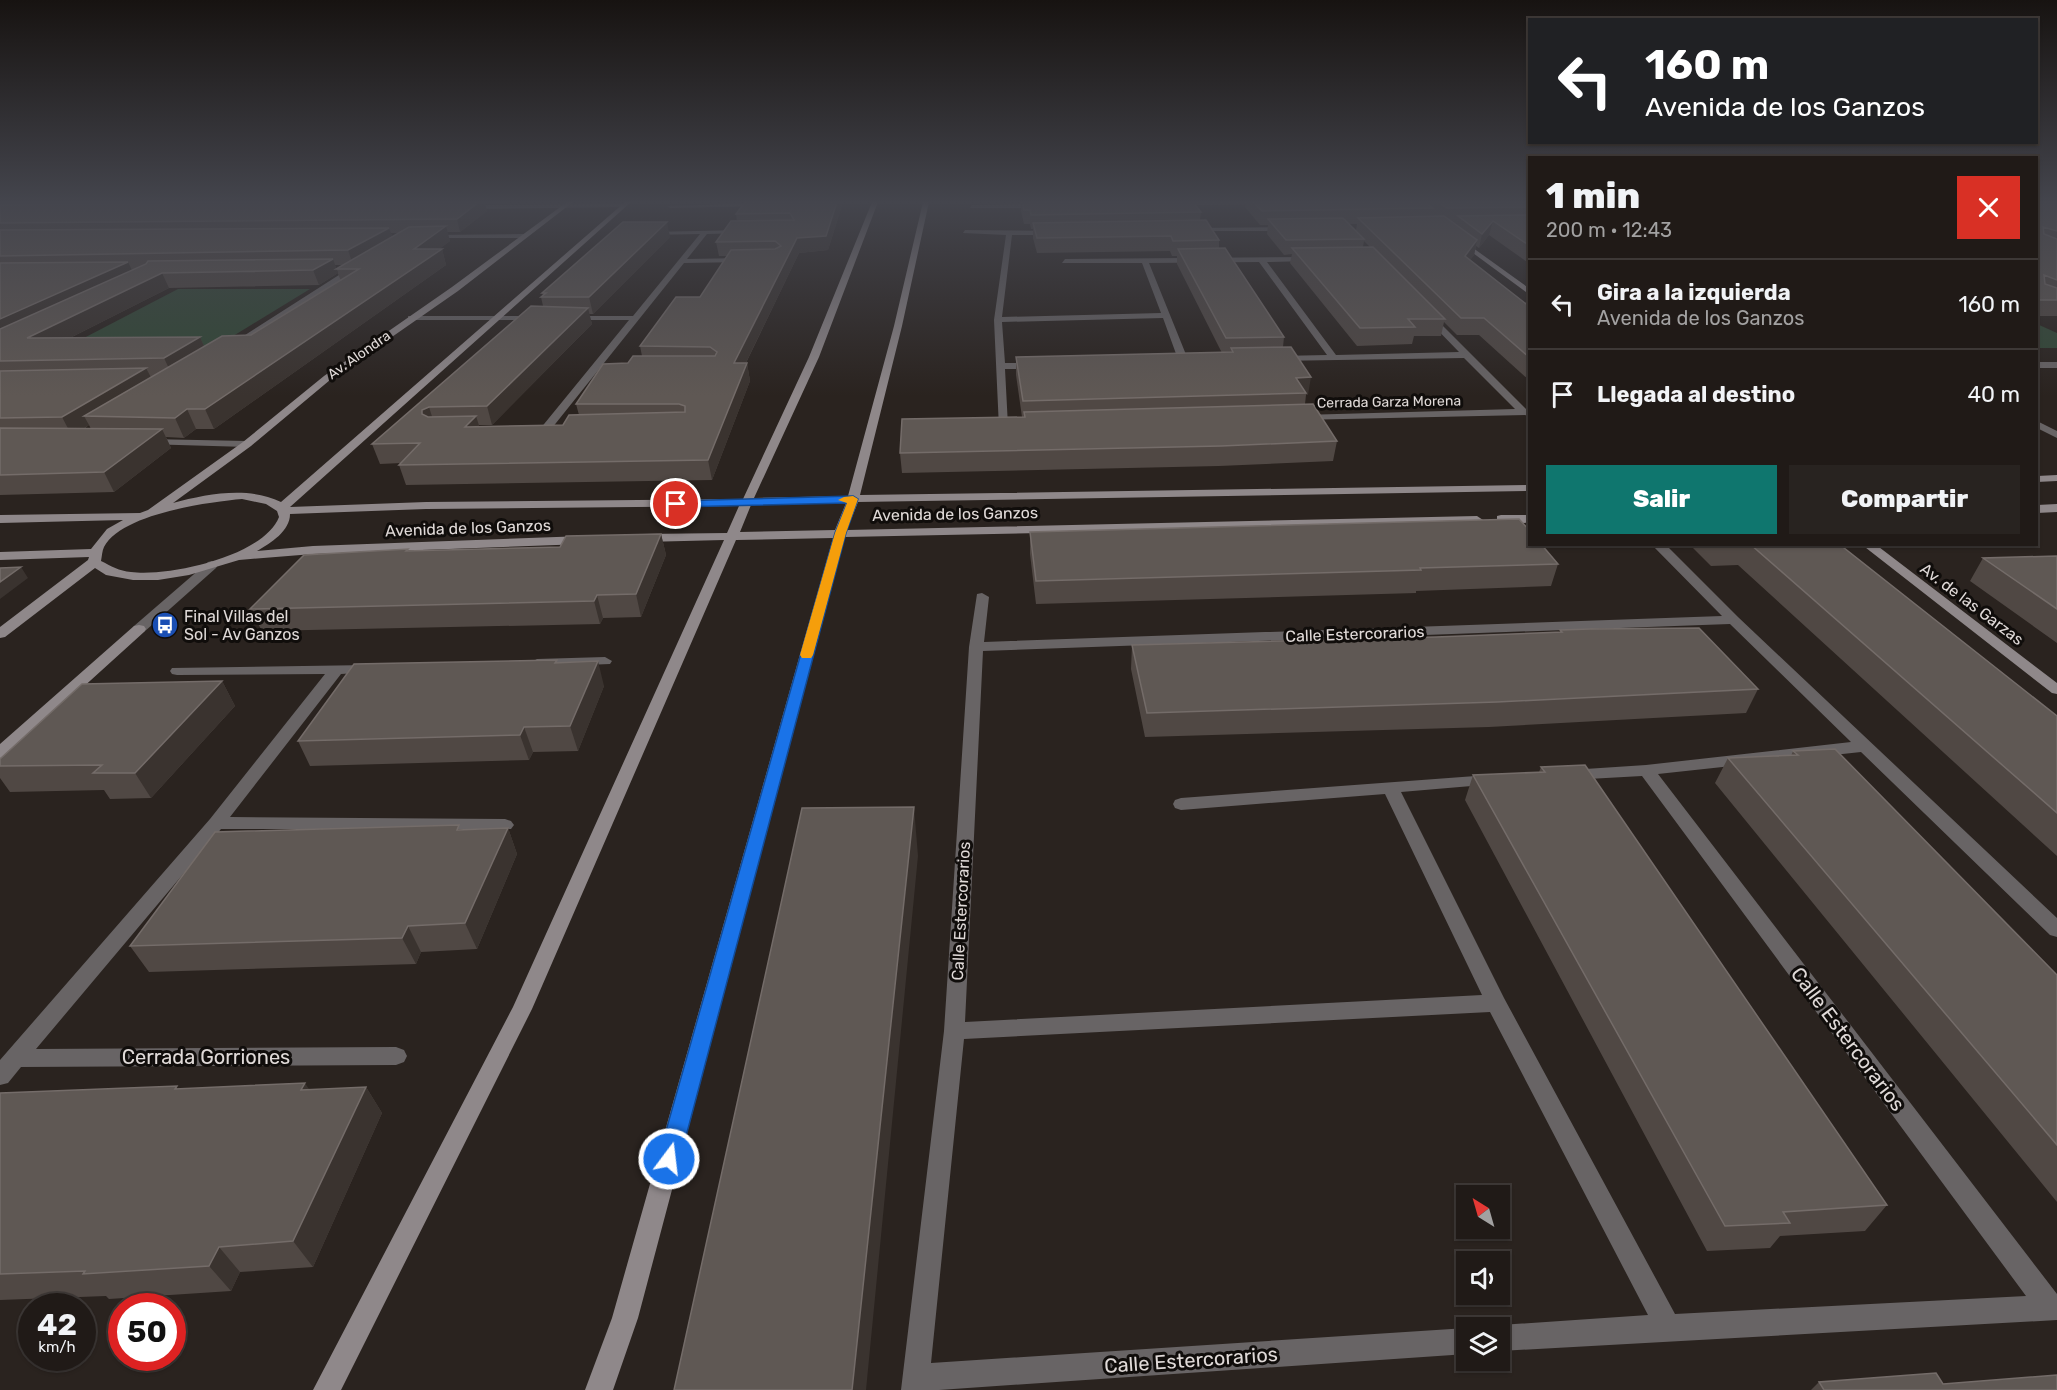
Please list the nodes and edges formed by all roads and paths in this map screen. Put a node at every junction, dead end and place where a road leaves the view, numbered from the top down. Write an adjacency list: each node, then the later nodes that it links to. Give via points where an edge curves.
1 (358, 267): 11 (street)
2 (483, 267): 16 (main road, Av. Alondra)
3 (554, 267): 17 (main road)
4 (676, 267): 20 (street)
5 (849, 267): 47 (main road, via 814,357)
6 (911, 267): 46 (main road)
7 (1005, 267): 21 (street)
8 (1147, 267): 15 (street)
9 (1267, 267): 24 (street)
10 (1495, 267): 13 (main road)
11 (354, 269): 12 (street); 22 (street)
12 (330, 270)
13 (1528, 292)
14 (1419, 307): 23 (street, Cerrada Garza Morena)
15 (1165, 315): 21 (street); 26 (street)
16 (411, 318): 17 (street); 42 (main road, Av. Alondra, via 327,378)
17 (496, 318): 18 (street); 49 (main road)
18 (552, 318)
19 (564, 318): 20 (street)
20 (635, 318): 33 (street)
21 (998, 320): 32 (street)
22 (228, 349)
23 (1467, 355): 24 (street); 35 (street, Cerrada Garza Morena)
24 (1333, 357): 25 (street)
25 (1264, 360)
26 (1184, 362): 27 (street); 28 (street)
27 (1196, 362)
28 (1173, 363)
29 (1047, 365): 32 (street)
30 (2038, 365): 31 (street)
31 (2057, 365)
32 (1002, 366): 37 (street, via 999,426)
33 (594, 369): 34 (street); 39 (street, via 539,431)
34 (606, 369)
35 (1527, 412): 36 (street, Cerrada Garza Morena)
36 (1287, 418)
37 (1015, 425)
38 (2038, 425): 40 (street)
39 (556, 430)
40 (2057, 435)
41 (134, 442): 42 (street)
42 (247, 444): 51 (main road, Av. Alondra)
43 (2038, 478): 44 (main road)
44 (2057, 478)
45 (1528, 489): 46 (main road, Avenida de los Ganzos)
46 (853, 499): 47 (main road, Avenida de los Ganzos); 54 (main road)
47 (746, 504): 49 (main road, Avenida de los Ganzos); 55 (main road)
48 (2057, 508): 50 (main road)
49 (283, 509): 51 (main road, via 260,498 221,497); 61 (main road, via 282,525 272,536)
50 (2038, 509)
51 (148, 514): 52 (main road); 62 (main road, via 113,532 100,543)
52 (0, 519)
53 (1528, 519): 54 (main road, Avenida de los Ganzos)
54 (840, 533): 55 (main road, Avenida de los Ganzos); 96 (main road, via 625,1318)
55 (733, 535): 56 (main road, Avenida de los Ganzos); 95 (main road, via 522,1009)
56 (628, 538)
57 (593, 540): 61 (main road, Avenida de los Ganzos)
58 (1659, 546): 65 (street)
59 (1869, 546): 74 (main road, Av. de las Garzas)
60 (0, 556): 62 (main road)
61 (236, 556): 63 (main road)
62 (94, 557): 63 (main road, via 102,569 136,576); 67 (main road)
63 (212, 565): 66 (street)
64 (982, 597): 68 (street, Calle Estercorarios)
65 (1733, 620): 68 (street, Calle Estercorarios); 75 (street)
66 (139, 629): 76 (main road)
67 (0, 634)
68 (976, 647): 86 (street, Calle Estercorarios)
69 (605, 661): 70 (street)
70 (523, 664)
71 (383, 668): 72 (street)
72 (336, 670): 73 (street); 82 (street)
73 (177, 671)
74 (2057, 690)
75 (1866, 746): 77 (street); 84 (street)
76 (0, 753)
77 (1647, 770): 78 (street); 90 (street, Calle Estercorarios)
78 (1553, 776)
79 (1507, 779): 80 (street)
80 (1390, 786): 81 (street); 85 (street)
81 (1181, 804)
82 (216, 823): 83 (street); 88 (street)
83 (505, 825)
84 (2057, 930)
85 (1496, 1003): 86 (street); 91 (street)
86 (954, 1030): 94 (street, Calle Estercorarios)
87 (396, 1056): 88 (street, Cerrada Gorriones)
88 (15, 1058): 89 (street)
89 (0, 1076)
90 (2054, 1307): 91 (street, Calle Estercorarios)
91 (1668, 1327): 92 (street, Calle Estercorarios)
92 (1510, 1337)
93 (1456, 1342): 94 (street, Calle Estercorarios)
94 (916, 1384)
95 (327, 1390)
96 (599, 1390)

